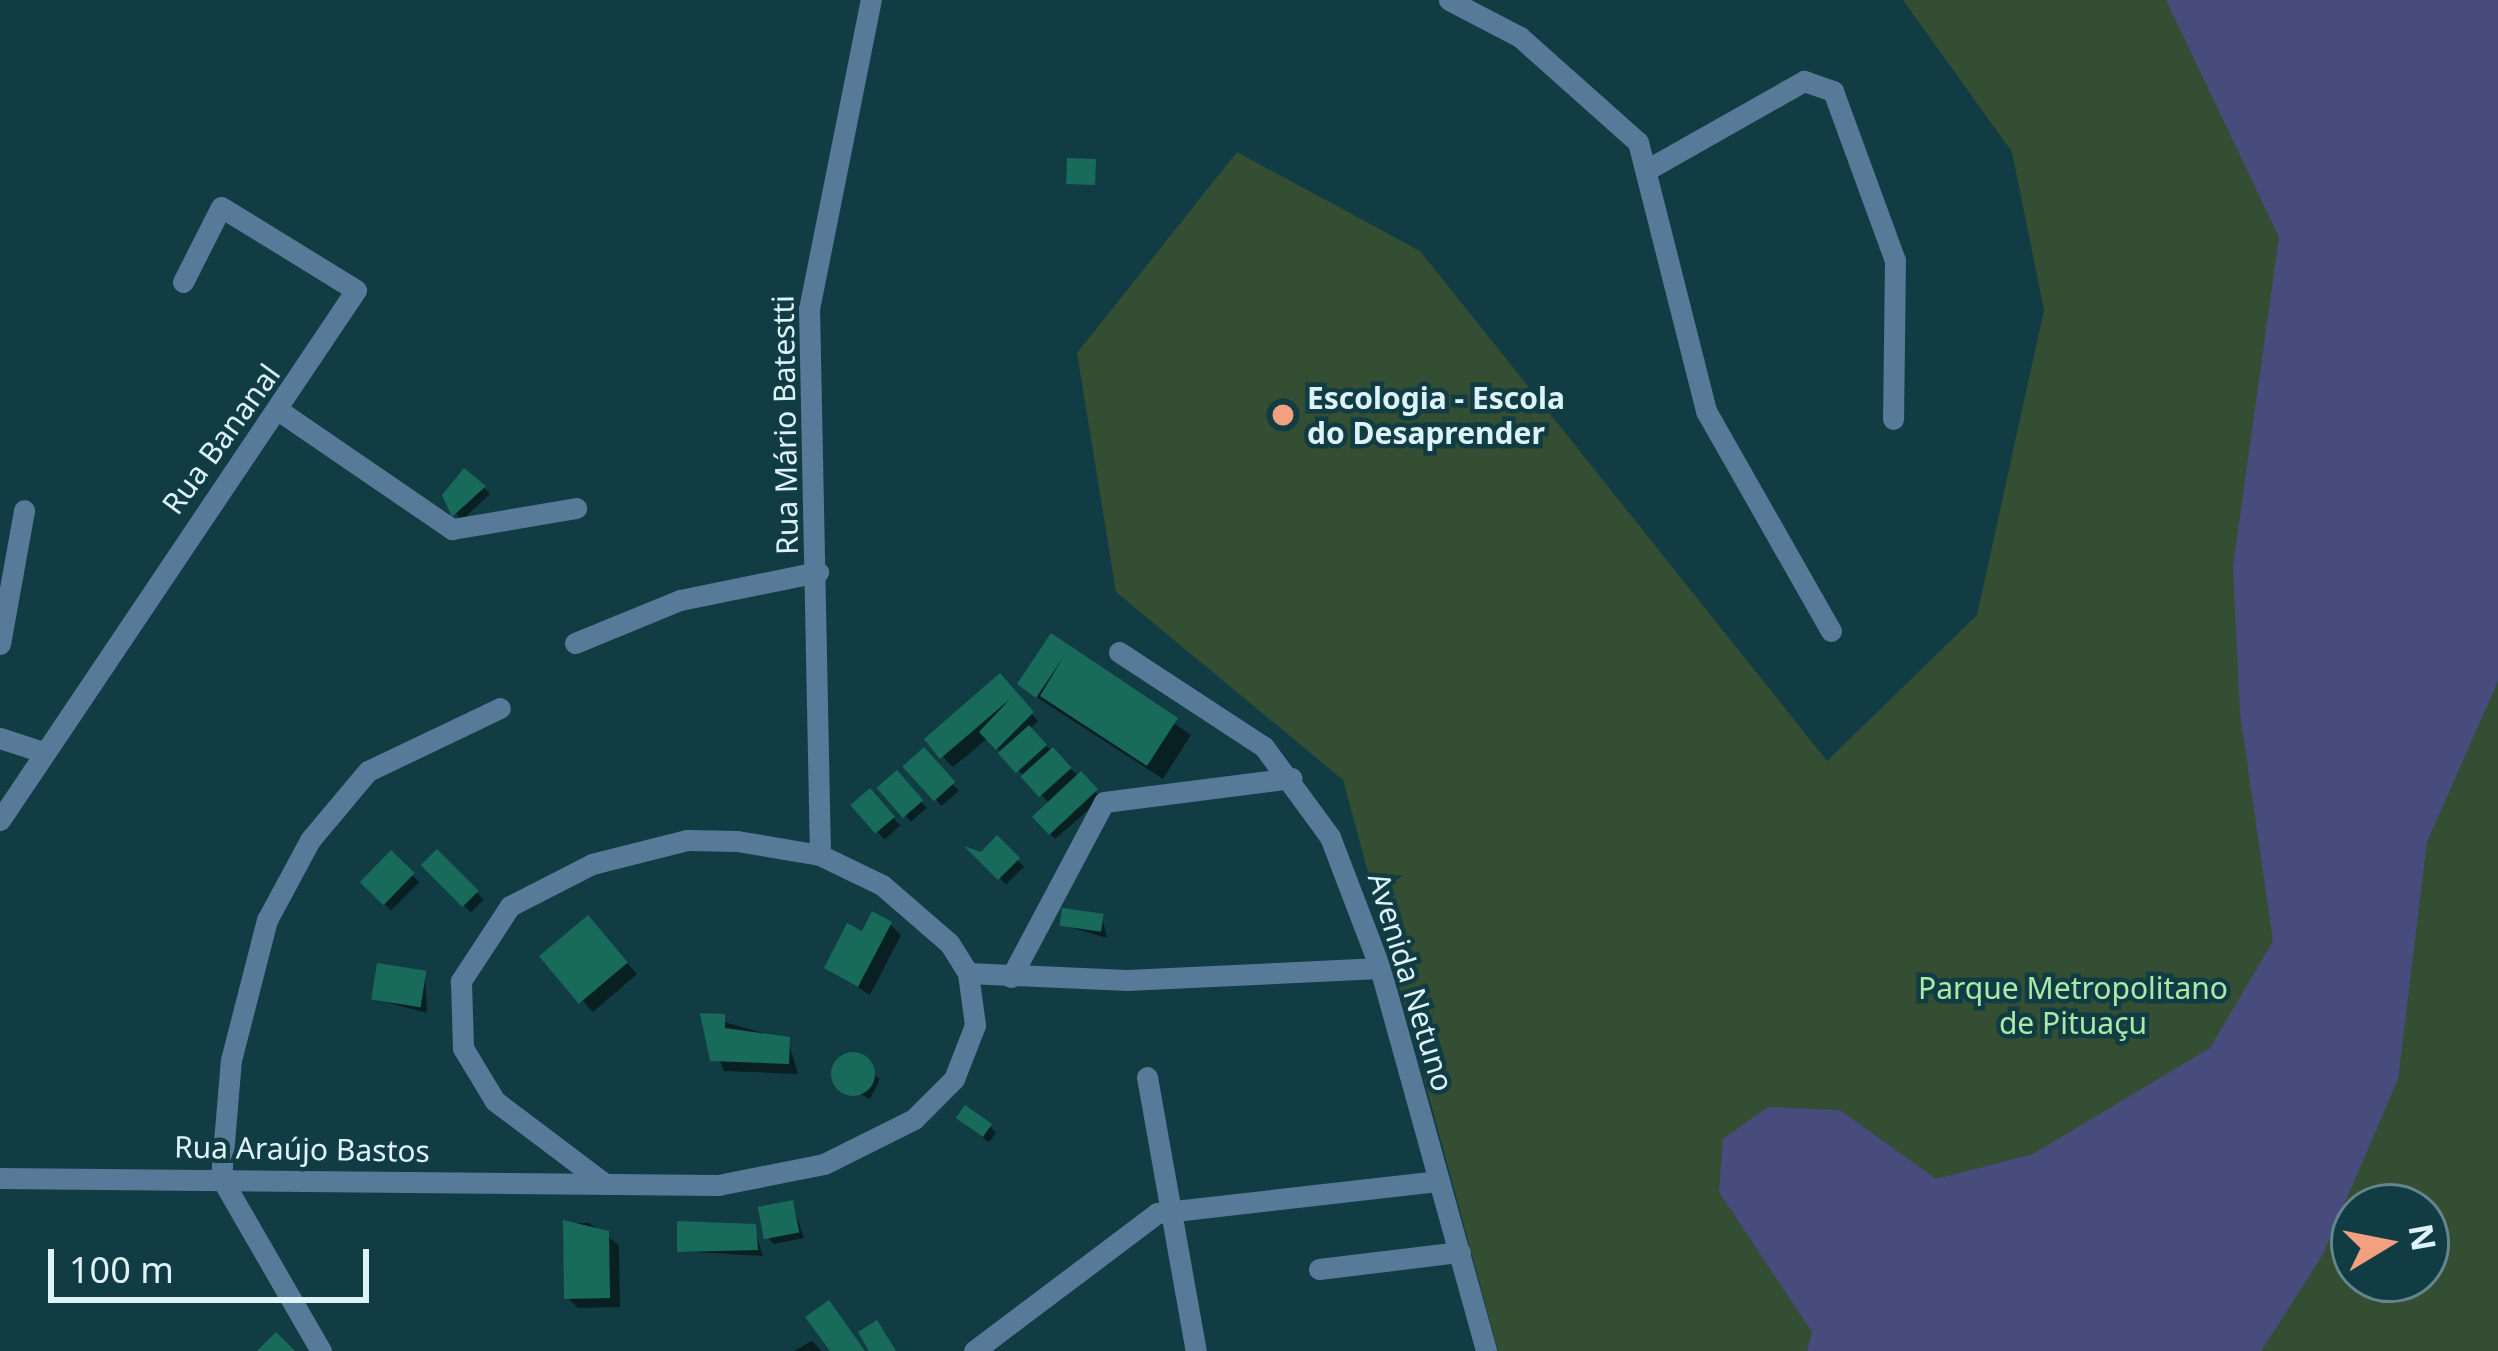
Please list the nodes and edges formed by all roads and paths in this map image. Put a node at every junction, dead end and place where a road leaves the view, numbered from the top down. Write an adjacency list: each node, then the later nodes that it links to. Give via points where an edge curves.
1 (1449, 0): 3 (street, via 1610,108)
2 (878, 1): 9 (street, Rua Mário Batestti, via 811,285)
3 (1650, 168): 6 (street, via 1804,81 1832,92 1895,260); 10 (street, via 1706,411)
4 (183, 282): 5 (street, Rua Bananal, via 221,207 356,290)
5 (278, 410): 7 (street, via 452,529); 16 (street, Rua Bananal, via 95,688)
6 (1893, 419)
7 (576, 508)
8 (24, 510): 12 (street)
9 (818, 572): 11 (street, via 680,600); 19 (street, Rua Mário Batestti)
10 (1831, 632)
11 (575, 643)
12 (0, 644)
13 (1120, 652): 17 (street, Avenida Netuno)
14 (500, 708): 25 (street, via 368,772 277,894 231,1060)
15 (0, 738): 16 (street)
16 (40, 751): 18 (street, Rua Bananal)
17 (1291, 778): 20 (street, Avenida Netuno, via 1342,861); 22 (street, via 1104,802)
18 (2, 808)
19 (820, 855): 21 (street, via 904,899); 27 (street, via 721,841 634,853 538,889 480,937 457,1015 475,1076 518,1123)
20 (1380, 968): 22 (street); 26 (street, Avenida Netuno)
21 (968, 973): 22 (street); 27 (street, Rua Araújo Bastos, via 975,1025 954,1079 878,1141 718,1185)
22 (1011, 977)
23 (1148, 1077): 28 (street)
24 (0, 1178): 25 (street, Rua Araújo Bastos)
25 (221, 1178): 27 (street, Rua Araújo Bastos); 31 (street)
26 (1438, 1181): 28 (street); 29 (street, Avenida Netuno)
27 (604, 1184)
28 (1169, 1211): 32 (street, via 1133,1225); 33 (street)
29 (1460, 1252): 30 (street); 34 (street, Avenida Netuno)
30 (1319, 1269)
31 (321, 1351)
32 (974, 1351)
33 (1196, 1351)
34 (1486, 1351)

